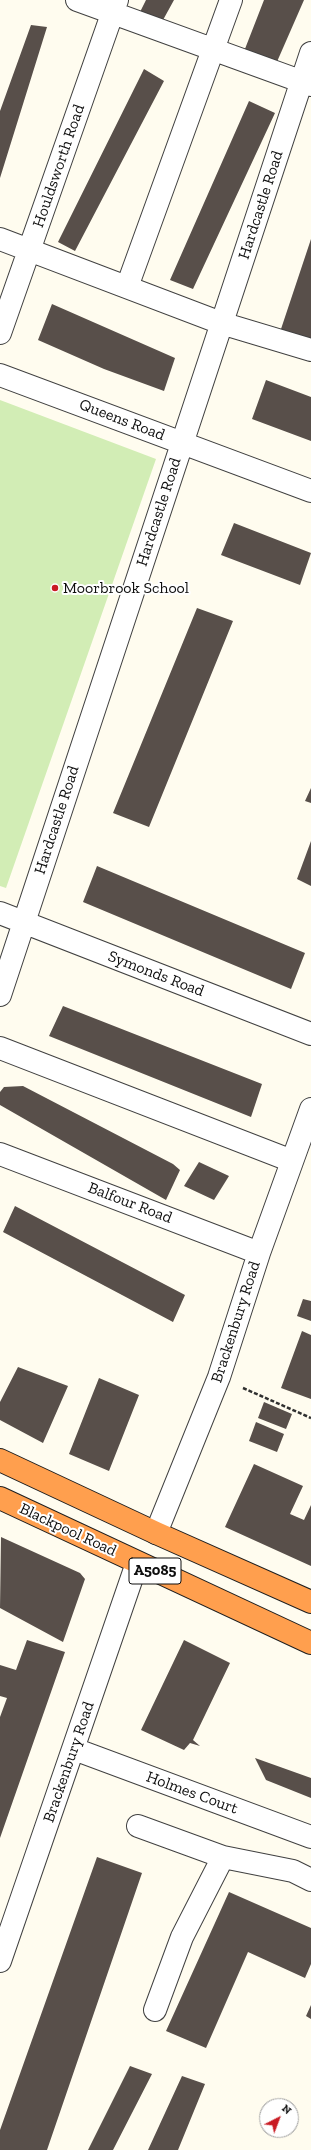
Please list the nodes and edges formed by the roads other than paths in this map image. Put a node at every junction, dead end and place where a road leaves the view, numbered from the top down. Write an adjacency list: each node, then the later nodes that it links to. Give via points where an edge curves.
1 (77, 0): 3 (street)
2 (231, 0): 4 (street)
3 (115, 6): 4 (street); 8 (street, Houldsworth Road)
4 (213, 49): 6 (street); 9 (street)
5 (311, 53): 6 (street, Hardcastle Road)
6 (306, 83): 10 (street, Hardcastle Road)
7 (0, 239): 8 (street)
8 (29, 250): 9 (street); 11 (street, Houldsworth Road)
9 (127, 287): 10 (street)
10 (222, 323): 12 (street); 14 (street, Hardcastle Road)
11 (0, 333)
12 (311, 350)
13 (0, 375): 14 (street, Queens Road)
14 (182, 443): 15 (street, Queens Road); 17 (street, Hardcastle Road)
15 (311, 491)
16 (0, 913): 17 (street, Symonds Road)
17 (23, 922): 18 (street, Hardcastle Road); 19 (street, Symonds Road)
18 (0, 995)
19 (311, 1034)
20 (0, 1048): 23 (street)
21 (311, 1108): 23 (street, Brackenbury Road)
22 (0, 1154): 24 (street, Balfour Road)
23 (292, 1161): 24 (street, Brackenbury Road)
24 (259, 1253): 27 (street, Brackenbury Road, via 219,1377)
25 (0, 1460): 27 (highway, A5085)
26 (0, 1498): 28 (highway, Blackpool Road / A5085)
27 (156, 1533): 29 (highway, A5085)
28 (137, 1563): 30 (highway, Blackpool Road / A5085); 31 (street, Brackenbury Road)
29 (311, 1602)
30 (311, 1643)
31 (74, 1749): 33 (street, Holmes Court); 36 (street, Brackenbury Road)
32 (138, 1826): 34 (street)
33 (311, 1837)
34 (223, 1857): 35 (street, via 293,1871); 37 (street, via 182,1936)
35 (311, 1880)
36 (0, 1960)
37 (155, 2010)

